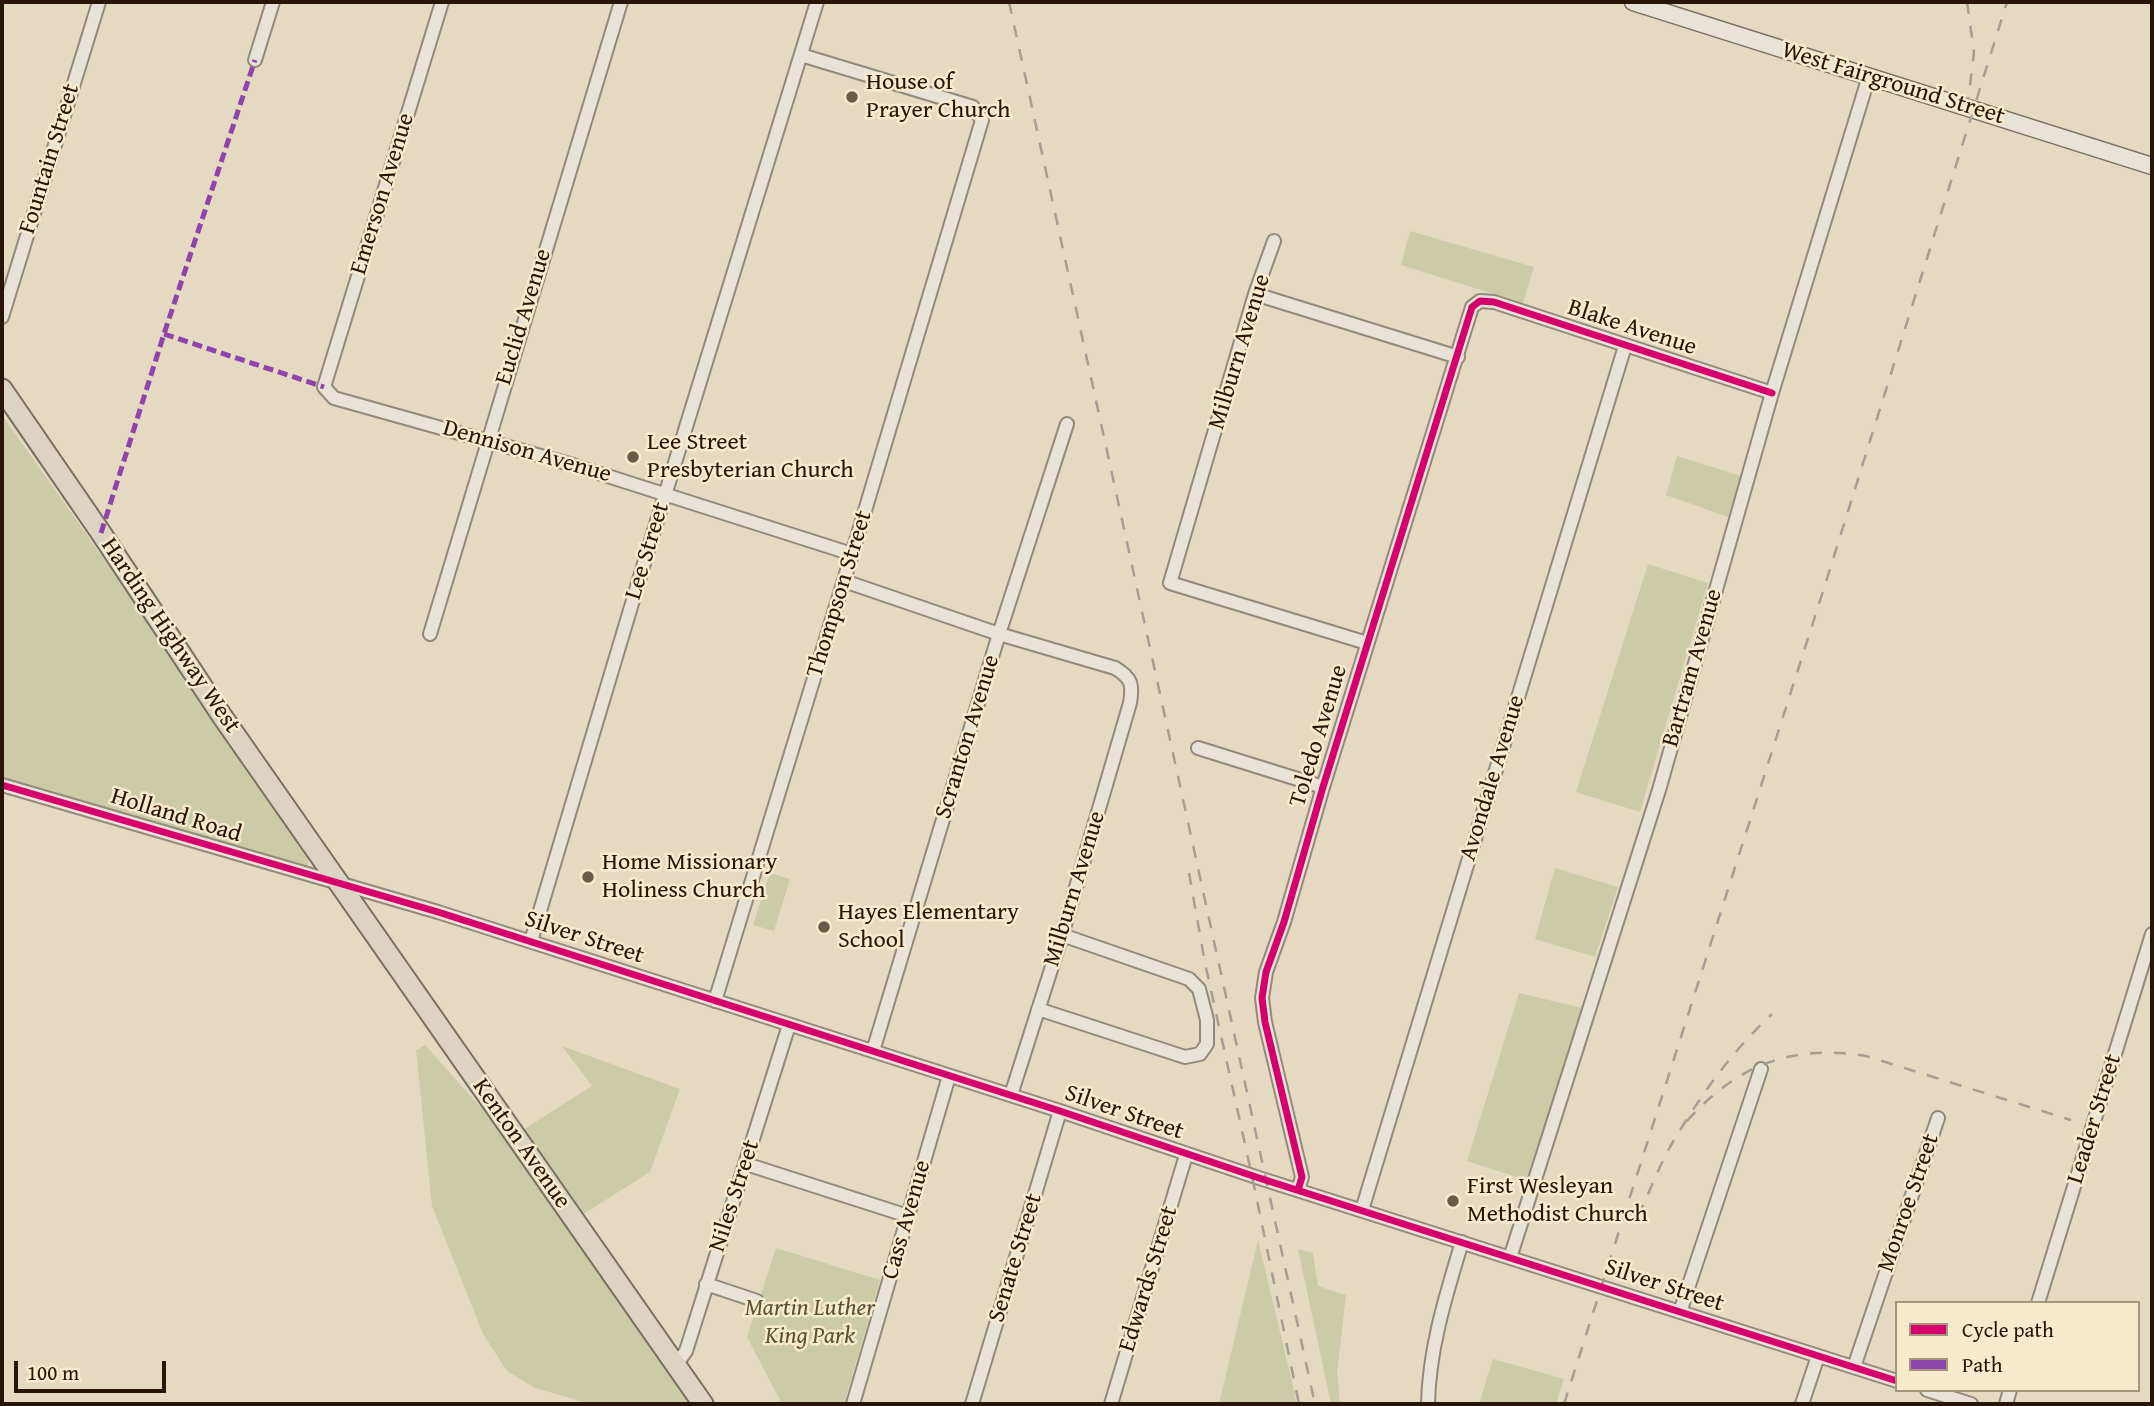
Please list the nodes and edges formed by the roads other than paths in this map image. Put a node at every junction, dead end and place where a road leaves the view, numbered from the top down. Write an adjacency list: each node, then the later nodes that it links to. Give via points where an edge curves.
1 (99, 2): 14 (street, Fountain Street)
2 (273, 2): 8 (street)
3 (442, 2): 17 (street, Emerson Avenue)
4 (621, 2): 21 (street, Euclid Avenue)
5 (817, 2): 7 (street, Lee Street)
6 (1633, 2): 9 (street, West Fairground Street)
7 (802, 55): 22 (street, Lee Street); 23 (street, Thompson Street, via 973,107 982,120)
8 (255, 60)
9 (1869, 76): 10 (street, West Fairground Street); 19 (street, Bartram Avenue)
10 (2152, 166)
11 (1274, 241): 12 (street, Milburn Avenue)
12 (1255, 294): 16 (street); 27 (street, Milburn Avenue, via 1170,583)
13 (1480, 301): 15 (street, Blake Avenue); 16 (street, Toledo Avenue, via 1469,314)
14 (2, 317)
15 (1625, 346): 19 (street, Blake Avenue); 47 (street, Avondale Avenue)
16 (1458, 357): 27 (street, Toledo Avenue)
17 (324, 387): 21 (street, Dennison Avenue, via 334,398)
18 (2, 389): 31 (main road, Harding Highway West)
19 (1772, 393): 50 (street, Bartram Avenue, via 1658,790)
20 (1067, 424): 26 (street, Scranton Avenue)
21 (487, 440): 22 (street, Dennison Avenue); 25 (street, Euclid Avenue)
22 (665, 494): 23 (street, Dennison Avenue); 34 (street, Lee Street)
23 (852, 554): 24 (street, Thompson Street)
24 (844, 581): 26 (street); 35 (street, Thompson Street)
25 (430, 634)
26 (999, 634): 33 (street, Milburn Avenue, via 1115,668 1133,687); 38 (street, Scranton Avenue)
27 (1367, 643): 30 (street, Toledo Avenue)
28 (1198, 748): 30 (street)
29 (2, 785): 31 (street, Holland Road)
30 (1323, 787): 46 (street, Toledo Avenue, via 1262,998 1302,1177)
31 (339, 883): 34 (street, Silver Street); 56 (main road, Kenton Avenue)
32 (2152, 934): 53 (street, Leader Street)
33 (1062, 935): 36 (street, Milburn Avenue); 36 (street, via 1189,979 1199,989 1208,1044 1200,1054 1185,1057)
34 (531, 941): 35 (street, Silver Street)
35 (715, 1001): 37 (street, Silver Street)
36 (1038, 1009): 41 (street, Milburn Avenue)
37 (789, 1025): 38 (street, Silver Street); 45 (street, Niles Street)
38 (873, 1051): 40 (street, Silver Street)
39 (1760, 1069): 54 (street)
40 (949, 1076): 41 (street, Silver Street); 48 (street, Cass Avenue)
41 (1011, 1096): 42 (street, Silver Street)
42 (1060, 1111): 44 (street, Silver Street); 62 (street, Senate Street)
43 (1938, 1118): 57 (street, Monroe Street)
44 (1186, 1154): 46 (street, Silver Street); 63 (street, Edwards Street)
45 (746, 1164): 48 (street); 51 (street, Niles Street)
46 (1298, 1190): 47 (street, Silver Street)
47 (1362, 1210): 49 (street, Silver Street)
48 (908, 1216): 61 (street, Cass Avenue)
49 (1462, 1242): 50 (street, Silver Street); 64 (street, via 1438,1328)
50 (1510, 1258): 54 (street, Silver Street)
51 (706, 1284): 52 (street); 56 (street, Niles Street, via 686,1351)
52 (757, 1301)
53 (2039, 1301)
54 (1680, 1312): 55 (street, Silver Street)
55 (1818, 1356): 57 (street, Silver Street); 65 (street)
56 (676, 1365): 60 (main road, Kenton Avenue)
57 (1854, 1367): 58 (street, Silver Street)
58 (1895, 1380)
59 (1933, 1392): 66 (street)
60 (703, 1404)
61 (853, 1404)
62 (972, 1404)
63 (1111, 1404)
64 (1427, 1404)
65 (1802, 1404)
66 (1970, 1404)

